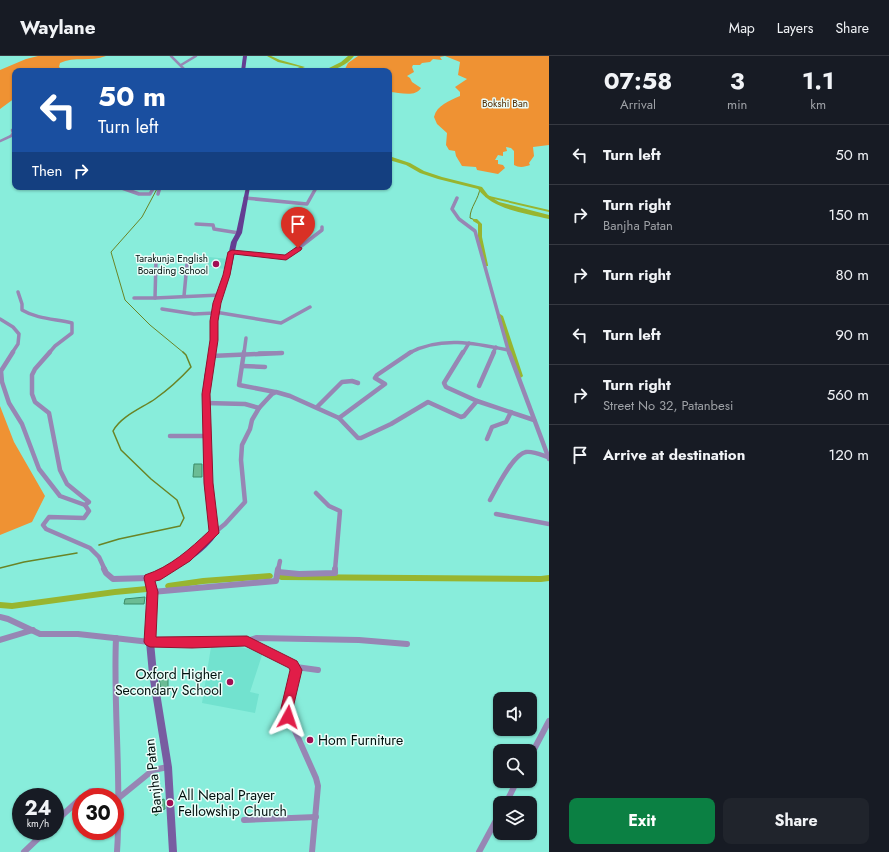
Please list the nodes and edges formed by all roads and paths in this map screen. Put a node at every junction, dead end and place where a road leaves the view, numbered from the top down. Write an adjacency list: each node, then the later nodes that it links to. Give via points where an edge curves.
1 (171, 56): 4 (street)
2 (196, 56): 4 (street)
3 (245, 56): 6 (main road)
4 (181, 65): 5 (street)
5 (184, 68)
6 (243, 68)
7 (12, 134): 8 (street)
8 (0, 141)
9 (128, 190): 10 (street, via 150,194)
10 (152, 190)
11 (159, 190): 14 (street)
12 (247, 190): 15 (main road)
13 (315, 190): 15 (street, via 307,204)
14 (158, 194)
15 (245, 198): 19 (main road)
16 (457, 198): 35 (street, via 452,209 459,219 475,231)
17 (196, 224): 19 (street, via 214,225 214,230)
18 (322, 229): 20 (street, via 286,258)
19 (239, 233): 20 (main road)
20 (232, 252): 24 (main road)
21 (156, 260): 27 (street)
22 (187, 264): 25 (street)
23 (18, 292): 57 (street, via 22,310 26,313 72,323 72,333 55,346 32,375 32,394 35,402 49,413 60,470 67,484 89,502)
24 (220, 295): 25 (street); 30 (main road)
25 (184, 296): 27 (street)
26 (134, 298): 27 (street)
27 (155, 298)
28 (310, 307): 30 (street, via 280,322)
29 (162, 309): 30 (street, via 194,314)
30 (215, 313): 38 (main road)
31 (0, 319): 57 (street, via 19,334 18,344 1,372 2,382 39,469 60,496)
32 (246, 338): 37 (street)
33 (469, 344): 34 (street); 44 (street, via 444,383 446,387); 49 (street, via 436,343 412,351 377,375 375,378 385,384)
34 (496, 347): 35 (street); 42 (street)
35 (508, 350): 50 (street)
36 (282, 353): 37 (street, via 260,352)
37 (244, 355): 38 (street); 39 (street)
38 (211, 356): 45 (main road)
39 (242, 366): 40 (street); 43 (street, via 239,385)
40 (266, 367)
41 (358, 383): 46 (street, via 342,382)
42 (479, 386)
43 (276, 392): 46 (street); 47 (street)
44 (477, 401): 48 (street); 49 (street, via 463,417 428,402 364,438 358,438)
45 (206, 403): 47 (street, via 245,404); 52 (main road)
46 (317, 407): 49 (street)
47 (260, 408): 60 (street, via 242,444 245,502)
48 (511, 412): 50 (street); 53 (street, via 506,422 492,427)
49 (338, 418)
50 (534, 420): 54 (street)
51 (170, 436): 52 (street)
52 (208, 436): 60 (main road, via 208,483)
53 (487, 439)
54 (549, 458): 56 (street, via 526,452 521,454 510,466)
55 (316, 493): 62 (street, via 329,506 340,511 335,573)
56 (490, 500)
57 (85, 505): 63 (street, via 89,511 84,518 49,517 43,525 46,529 90,548 99,557 106,573 113,579)
58 (496, 514): 59 (street)
59 (549, 524)
60 (214, 533): 63 (main road, via 186,558 157,577)
61 (280, 561): 62 (street)
62 (278, 572): 64 (street, via 276,581)
63 (149, 578): 64 (main road, Banjha Patan)
64 (152, 592): 70 (main road, Banjha Patan)
65 (0, 617): 66 (street)
66 (32, 630): 67 (street, via 40,634); 68 (street)
67 (116, 638): 70 (street); 77 (street, via 114,665 119,753)
68 (0, 640)
69 (247, 641): 70 (street); 71 (street, via 256,638 320,639); 72 (street)
70 (150, 642): 76 (main road, Banjha Patan)
71 (407, 644)
72 (296, 667): 73 (street); 81 (street, via 286,713 316,778)
73 (318, 670)
74 (549, 721): 75 (street)
75 (537, 744)
76 (168, 767): 78 (street, via 153,770); 88 (main road, Banjha Patan)
77 (118, 788)
78 (124, 794)
79 (72, 807): 80 (street)
80 (64, 814)
81 (316, 817): 82 (street); 89 (street)
82 (244, 820)
83 (493, 827): 90 (street)
84 (37, 840): 86 (street)
85 (118, 840): 87 (street)
86 (24, 852)
87 (117, 852)
88 (173, 852)
89 (312, 852)
90 (480, 852)

